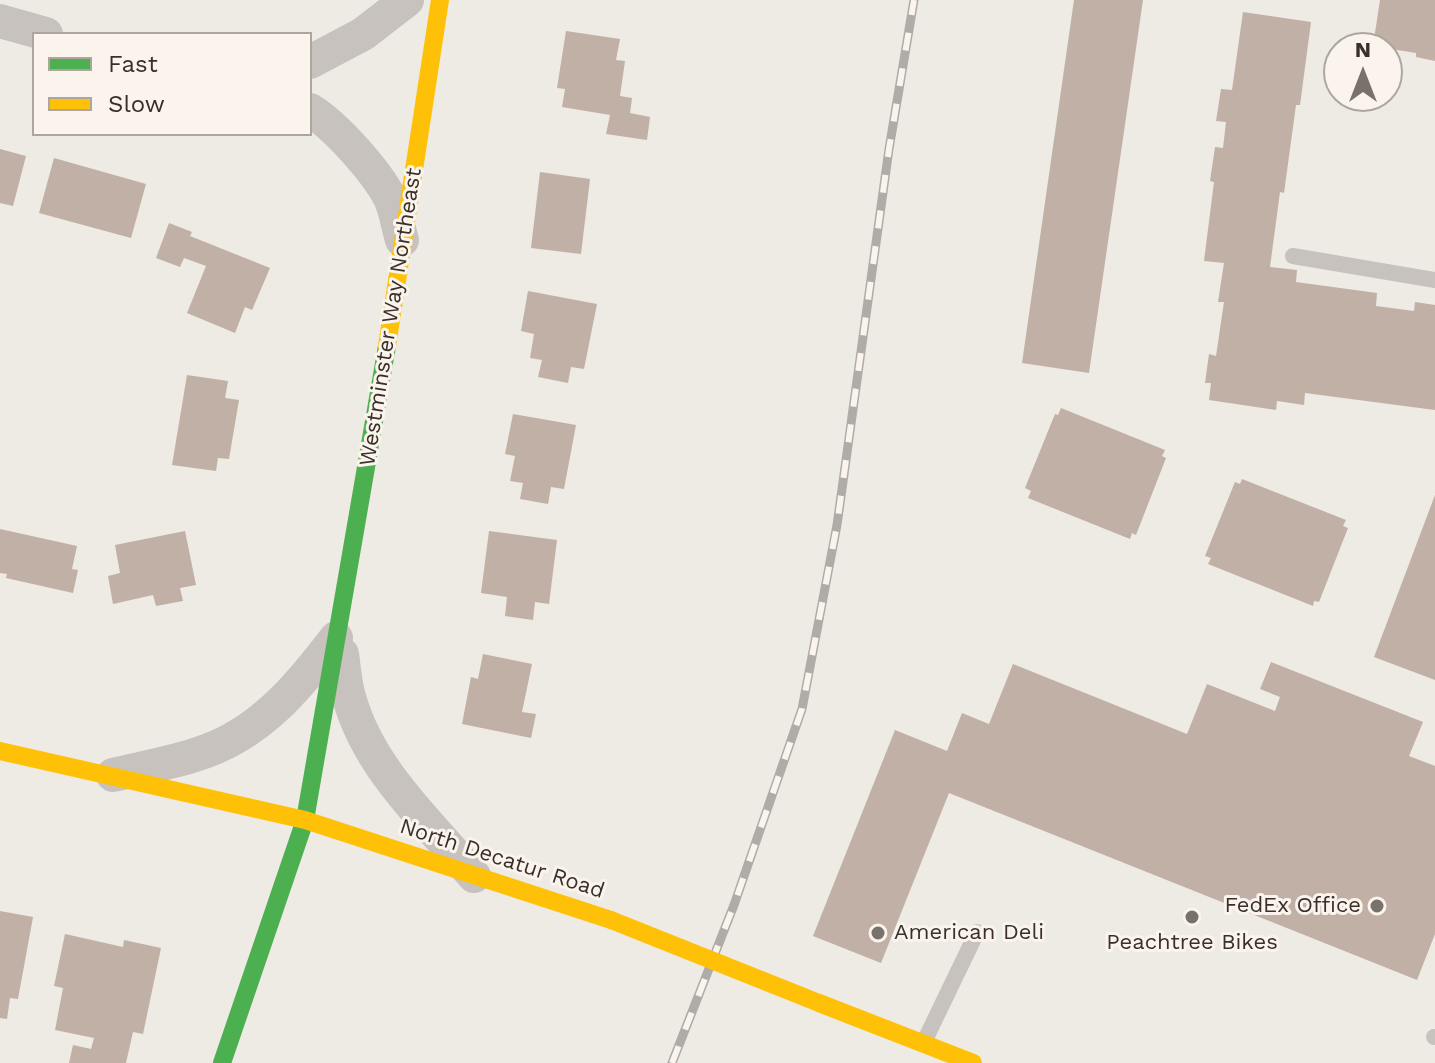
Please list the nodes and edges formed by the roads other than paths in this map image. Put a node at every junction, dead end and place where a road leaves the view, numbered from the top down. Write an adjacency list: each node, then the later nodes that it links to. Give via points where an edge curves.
1 (407, 0): 5 (street, via 363,34)
2 (440, 0): 7 (street, Westminster Way Northeast)
3 (0, 21): 4 (street)
4 (39, 32)
5 (312, 61)
6 (312, 112): 7 (street, via 353,150 390,199)
7 (404, 245): 10 (street, Westminster Way Northeast)
8 (1293, 256): 9 (lane)
9 (1435, 280)
10 (339, 634): 12 (street, Westminster Way Northeast, via 304,679 240,735 212,749); 13 (street, Westminster Way Northeast); 14 (street, Westminster Way Northeast, via 349,698 376,757)
11 (0, 751): 12 (street, North Decatur Road)
12 (111, 776): 13 (street, North Decatur Road)
13 (305, 820): 14 (street, North Decatur Road); 17 (street, Westminster Way Northeast)
14 (474, 876): 16 (street, North Decatur Road, bridge, via 611,920)
15 (977, 932): 16 (lane)
16 (923, 1044): 18 (street, North Decatur Road)
17 (222, 1063)
18 (973, 1063)

